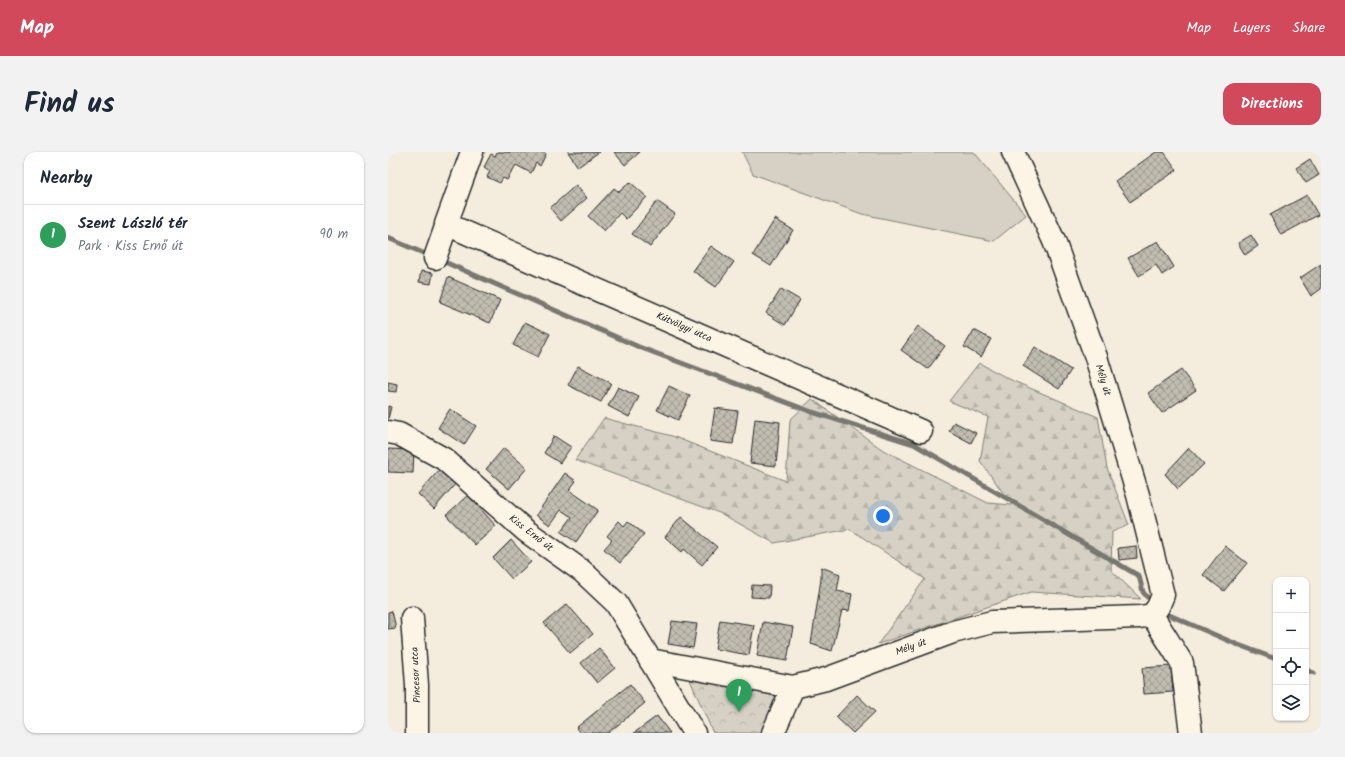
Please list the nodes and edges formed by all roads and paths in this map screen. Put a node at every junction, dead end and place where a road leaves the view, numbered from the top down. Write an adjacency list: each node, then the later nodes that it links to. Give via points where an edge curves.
1 (472, 152): 3 (street)
2 (1013, 152): 7 (street, Mély út, via 1054,241 1096,357 1138,495 1163,595)
3 (447, 224): 4 (street); 5 (street, Kútvölgyi utca)
4 (434, 258)
5 (921, 431)
6 (388, 432): 9 (street, Kiss Ernő út, via 399,434 444,459 526,531 582,570 616,603)
7 (1152, 615): 10 (street, Mély út, via 992,622 953,632 826,679); 14 (street, via 1182,663)
8 (412, 618): 11 (street, Pincesor utca)
9 (650, 660): 10 (street); 12 (street, Kiss Ernő út)
10 (793, 687): 13 (street)
11 (418, 733)
12 (694, 733)
13 (773, 733)
14 (1191, 733)

